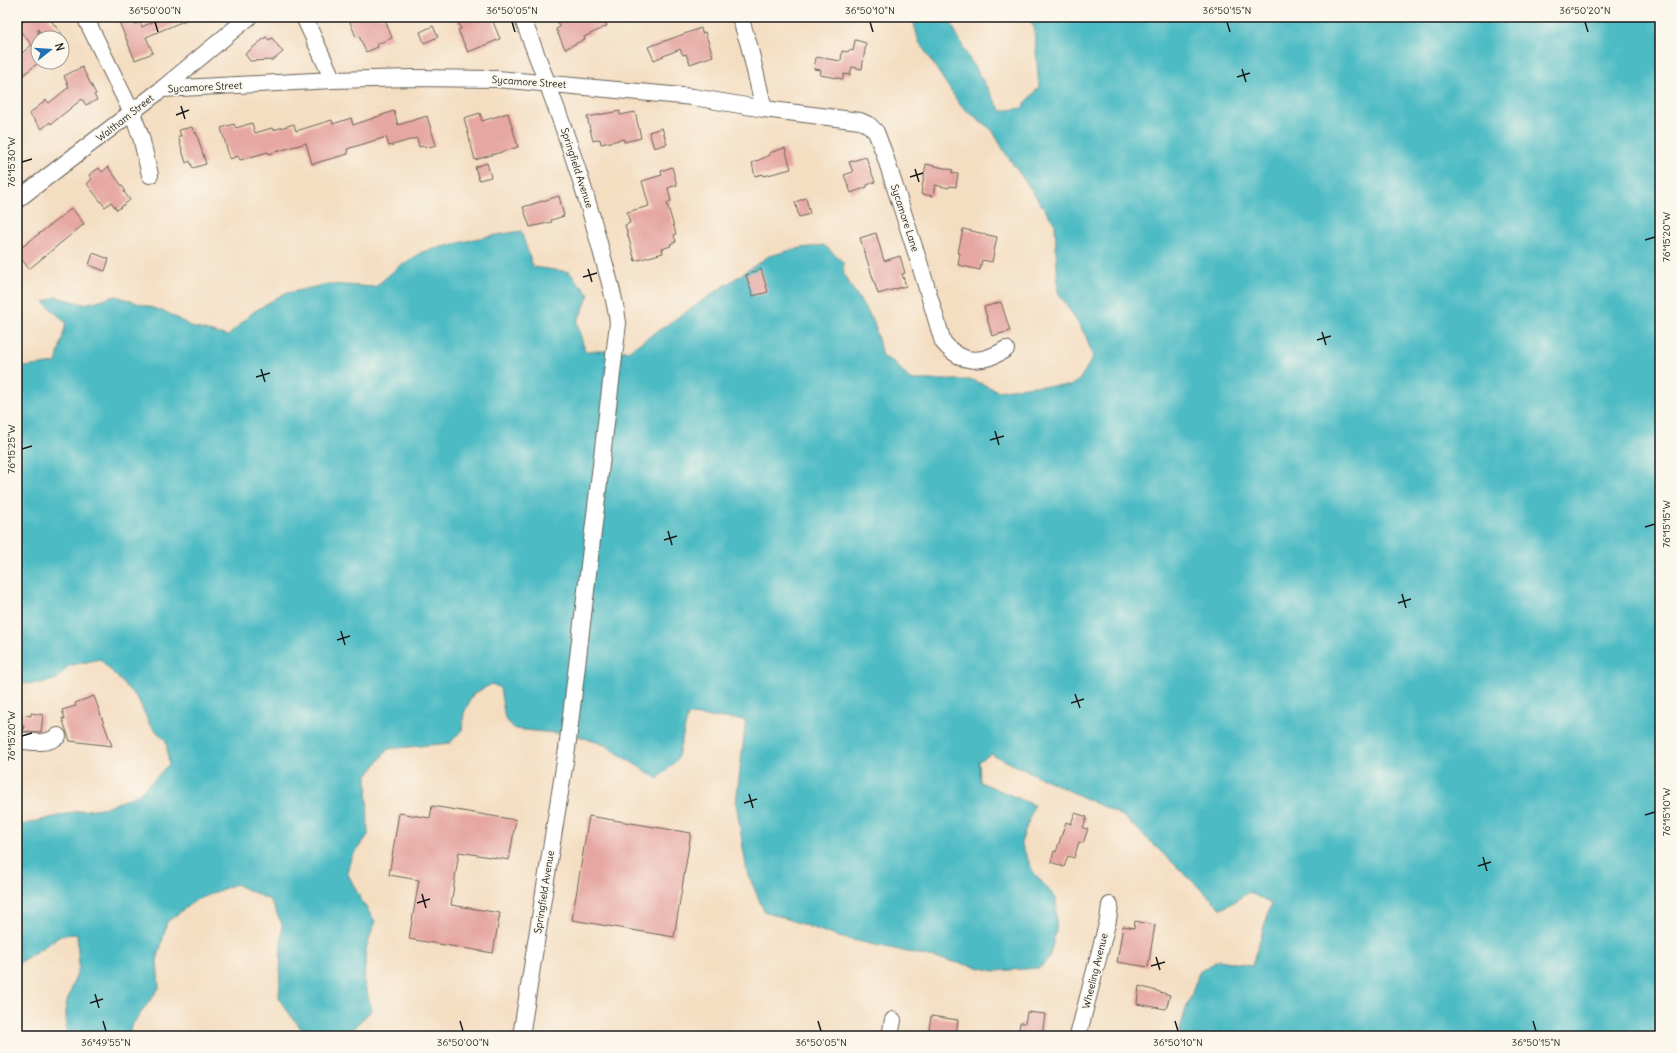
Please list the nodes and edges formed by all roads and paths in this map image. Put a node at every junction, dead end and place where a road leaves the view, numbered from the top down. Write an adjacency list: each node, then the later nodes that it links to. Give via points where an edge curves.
1 (85, 17): 10 (street)
2 (249, 17): 8 (street, Waltham Street)
3 (304, 17): 6 (street)
4 (522, 17): 7 (street, Springfield Avenue)
5 (740, 17): 9 (street)
6 (333, 80): 7 (street, Sycamore Street, via 497,79); 8 (street, Sycamore Street)
7 (548, 84): 9 (street, Sycamore Street, via 693,97); 19 (street, Springfield Avenue, via 589,205 616,305 618,323 567,749)
8 (162, 89): 10 (street, Waltham Street)
9 (764, 109): 11 (street, Sycamore Street, via 860,120 876,132)
10 (132, 113): 12 (street); 13 (street, Waltham Street)
11 (881, 144): 14 (street, Sycamore Lane, via 943,342 963,358 979,360 994,357)
12 (150, 175)
13 (17, 200)
14 (1006, 349)
15 (58, 736): 16 (street, via 38,743)
16 (17, 740)
17 (1110, 906): 21 (street, Wheeling Avenue)
18 (893, 1020): 20 (street)
19 (521, 1036)
20 (890, 1036)
21 (1078, 1036)

